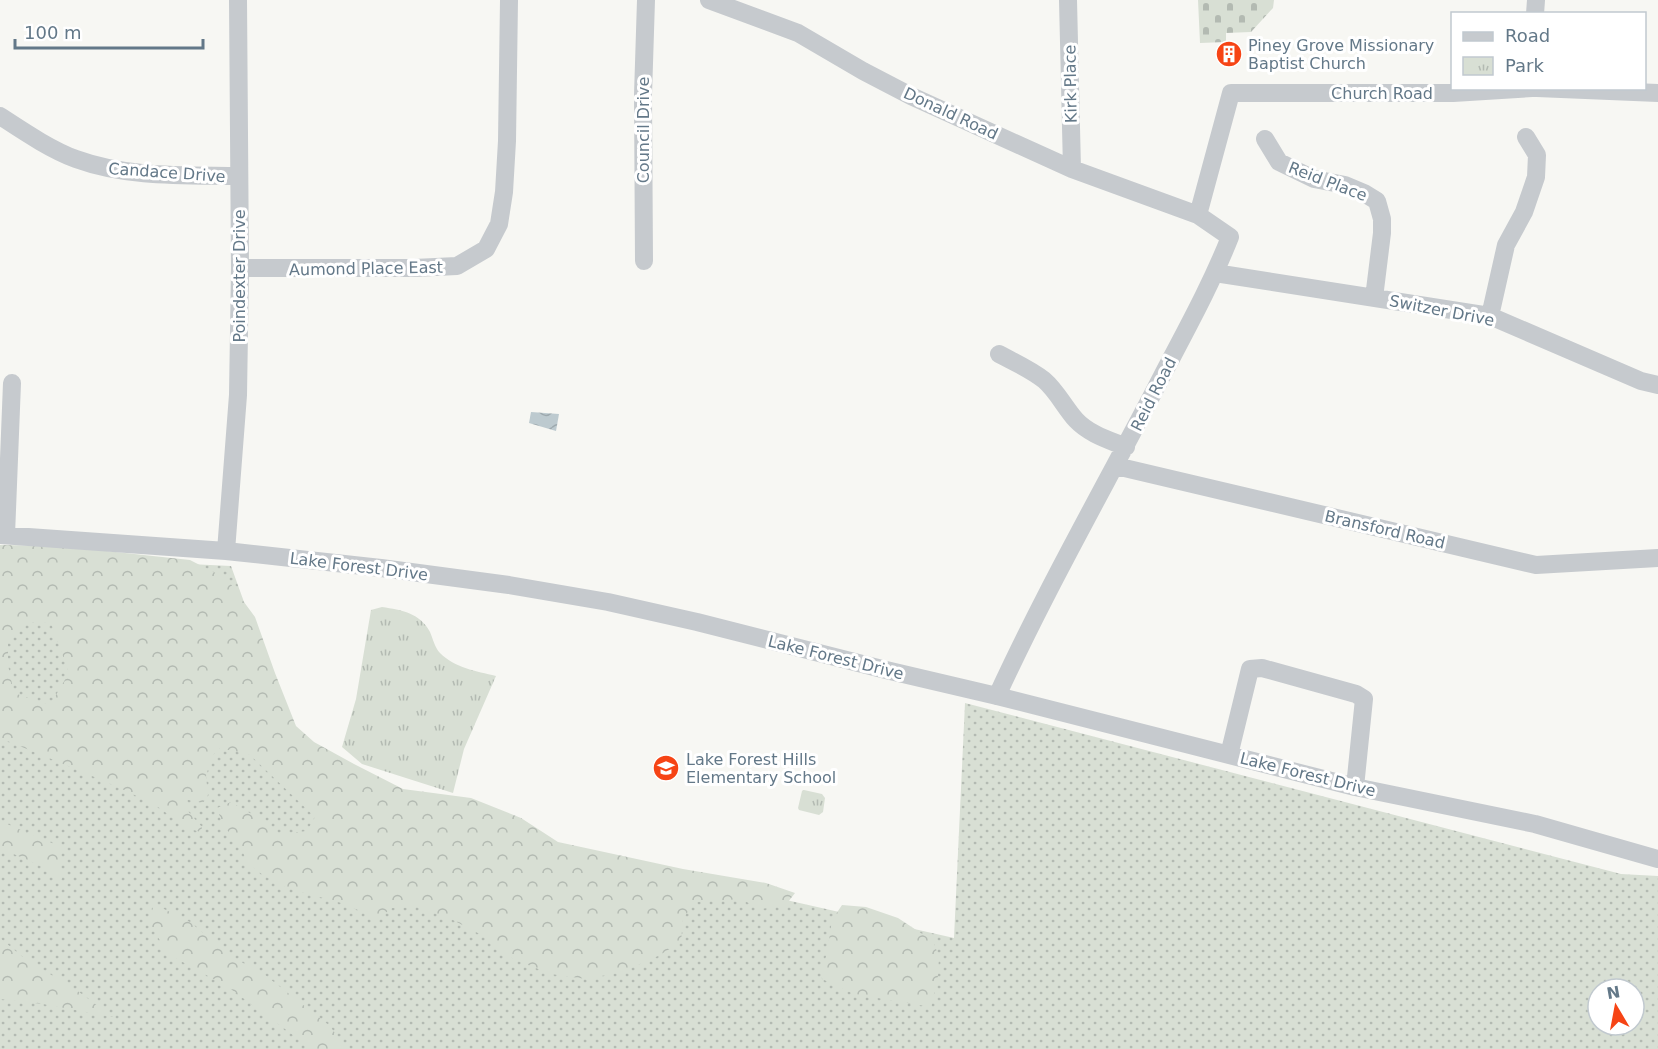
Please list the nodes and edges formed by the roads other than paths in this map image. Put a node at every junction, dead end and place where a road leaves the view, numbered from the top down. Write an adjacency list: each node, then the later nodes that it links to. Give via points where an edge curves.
1 (238, 0): 13 (street, Poindexter Drive)
2 (509, 0): 16 (street, Aumond Place East, via 504,192 499,224 486,249 458,266)
3 (646, 0): 15 (street, Council Drive)
4 (709, 0): 12 (street, Donald Road, via 798,33 911,96)
5 (1068, 0): 12 (street, Kirk Place)
6 (1502, 90): 14 (street, Church Road, via 1231,93)
7 (1584, 90): 8 (street, Church Road)
8 (1658, 93)
9 (0, 116): 13 (street, Candace Drive, via 73,158 104,168 150,174)
10 (1526, 137): 19 (street, via 1537,155 1536,177 1524,212 1506,244)
11 (1265, 139): 18 (street, Reid Place, via 1279,162 1314,179 1345,185 1377,201 1382,233)
12 (1072, 169): 14 (street, Donald Road)
13 (239, 176): 16 (street, Poindexter Drive)
14 (1198, 215): 17 (street, Reid Road, via 1230,237)
15 (644, 261)
16 (240, 268): 26 (street, Poindexter Drive, via 238,395)
17 (1215, 273): 18 (street, Switzer Drive); 23 (street, Reid Road)
18 (1374, 298): 19 (street, Switzer Drive)
19 (1490, 316): 22 (street, Switzer Drive)
20 (999, 354): 23 (street, via 1043,380 1078,423)
21 (12, 383): 25 (street)
22 (1658, 385)
23 (1126, 447): 24 (street, Reid Road)
24 (1116, 466): 27 (street, Bransford Road, via 1536,565); 28 (street, Reid Road)
25 (3, 535): 26 (street, Lake Forest Drive)
26 (226, 551): 28 (street, Lake Forest Drive, via 437,575 608,602)
27 (1658, 558)
28 (997, 696): 29 (street, Lake Forest Drive)
29 (1229, 755): 30 (street, Lake Forest Drive); 30 (street, via 1250,669 1263,668 1364,699)
30 (1355, 787): 31 (street, Lake Forest Drive, via 1535,824)
31 (1658, 859)

